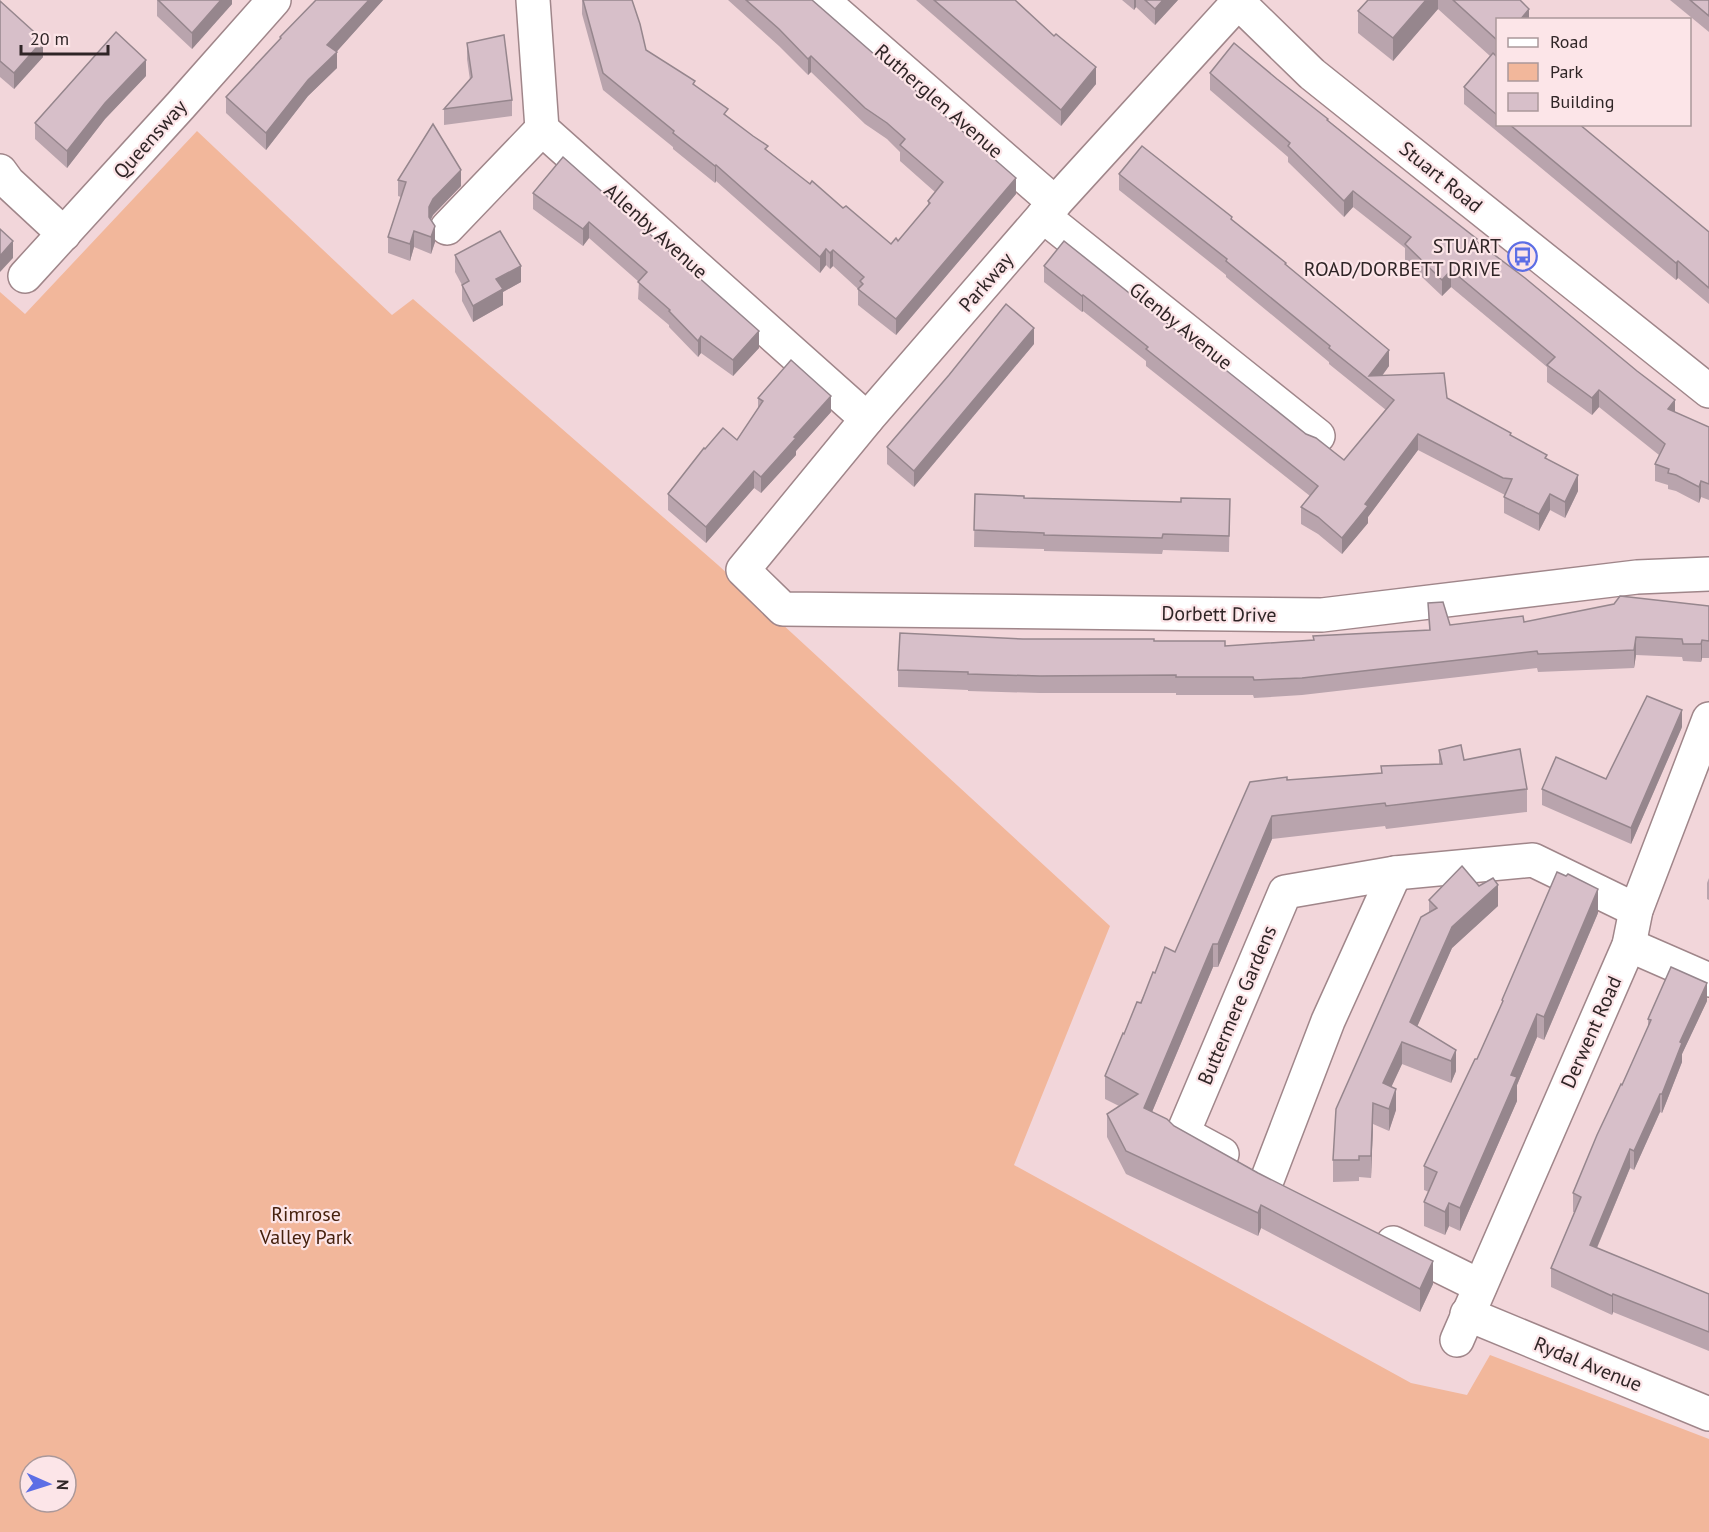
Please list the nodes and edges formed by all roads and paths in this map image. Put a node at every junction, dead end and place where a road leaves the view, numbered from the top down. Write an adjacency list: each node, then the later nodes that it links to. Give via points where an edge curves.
1 (533, 0): 5 (street)
2 (822, 0): 7 (street, Rutherglen Avenue)
3 (1238, 0): 7 (street, Parkway); 11 (street, Stuart Road, via 1312,74)
4 (271, 1): 9 (street, Queensway)
5 (542, 129): 8 (street); 12 (street, Allenby Avenue)
6 (0, 171): 9 (street)
7 (1049, 209): 12 (street, Parkway); 13 (street, Glenby Avenue)
8 (447, 228)
9 (64, 234): 10 (street, Queensway)
10 (25, 276)
11 (1709, 391)
12 (867, 419): 14 (street, Parkway)
13 (1318, 436)
14 (743, 570): 15 (street, Dorbett Drive, via 783,609 1322,615 1637,576)
15 (1709, 574)
16 (1709, 719): 18 (street, Derwent Road)
17 (1395, 873): 17 (street, Buttermere Gardens, via 1285,892 1183,1133 1278,1185 1328,1021); 18 (street, Buttermere Gardens, via 1533,860)
18 (1636, 910): 19 (street, Derwent Road)
19 (1629, 945): 20 (street); 22 (street, Derwent Road)
20 (1709, 980)
21 (1363, 1228): 22 (street)
22 (1468, 1314): 23 (street, Rydal Avenue)
23 (1709, 1414)

